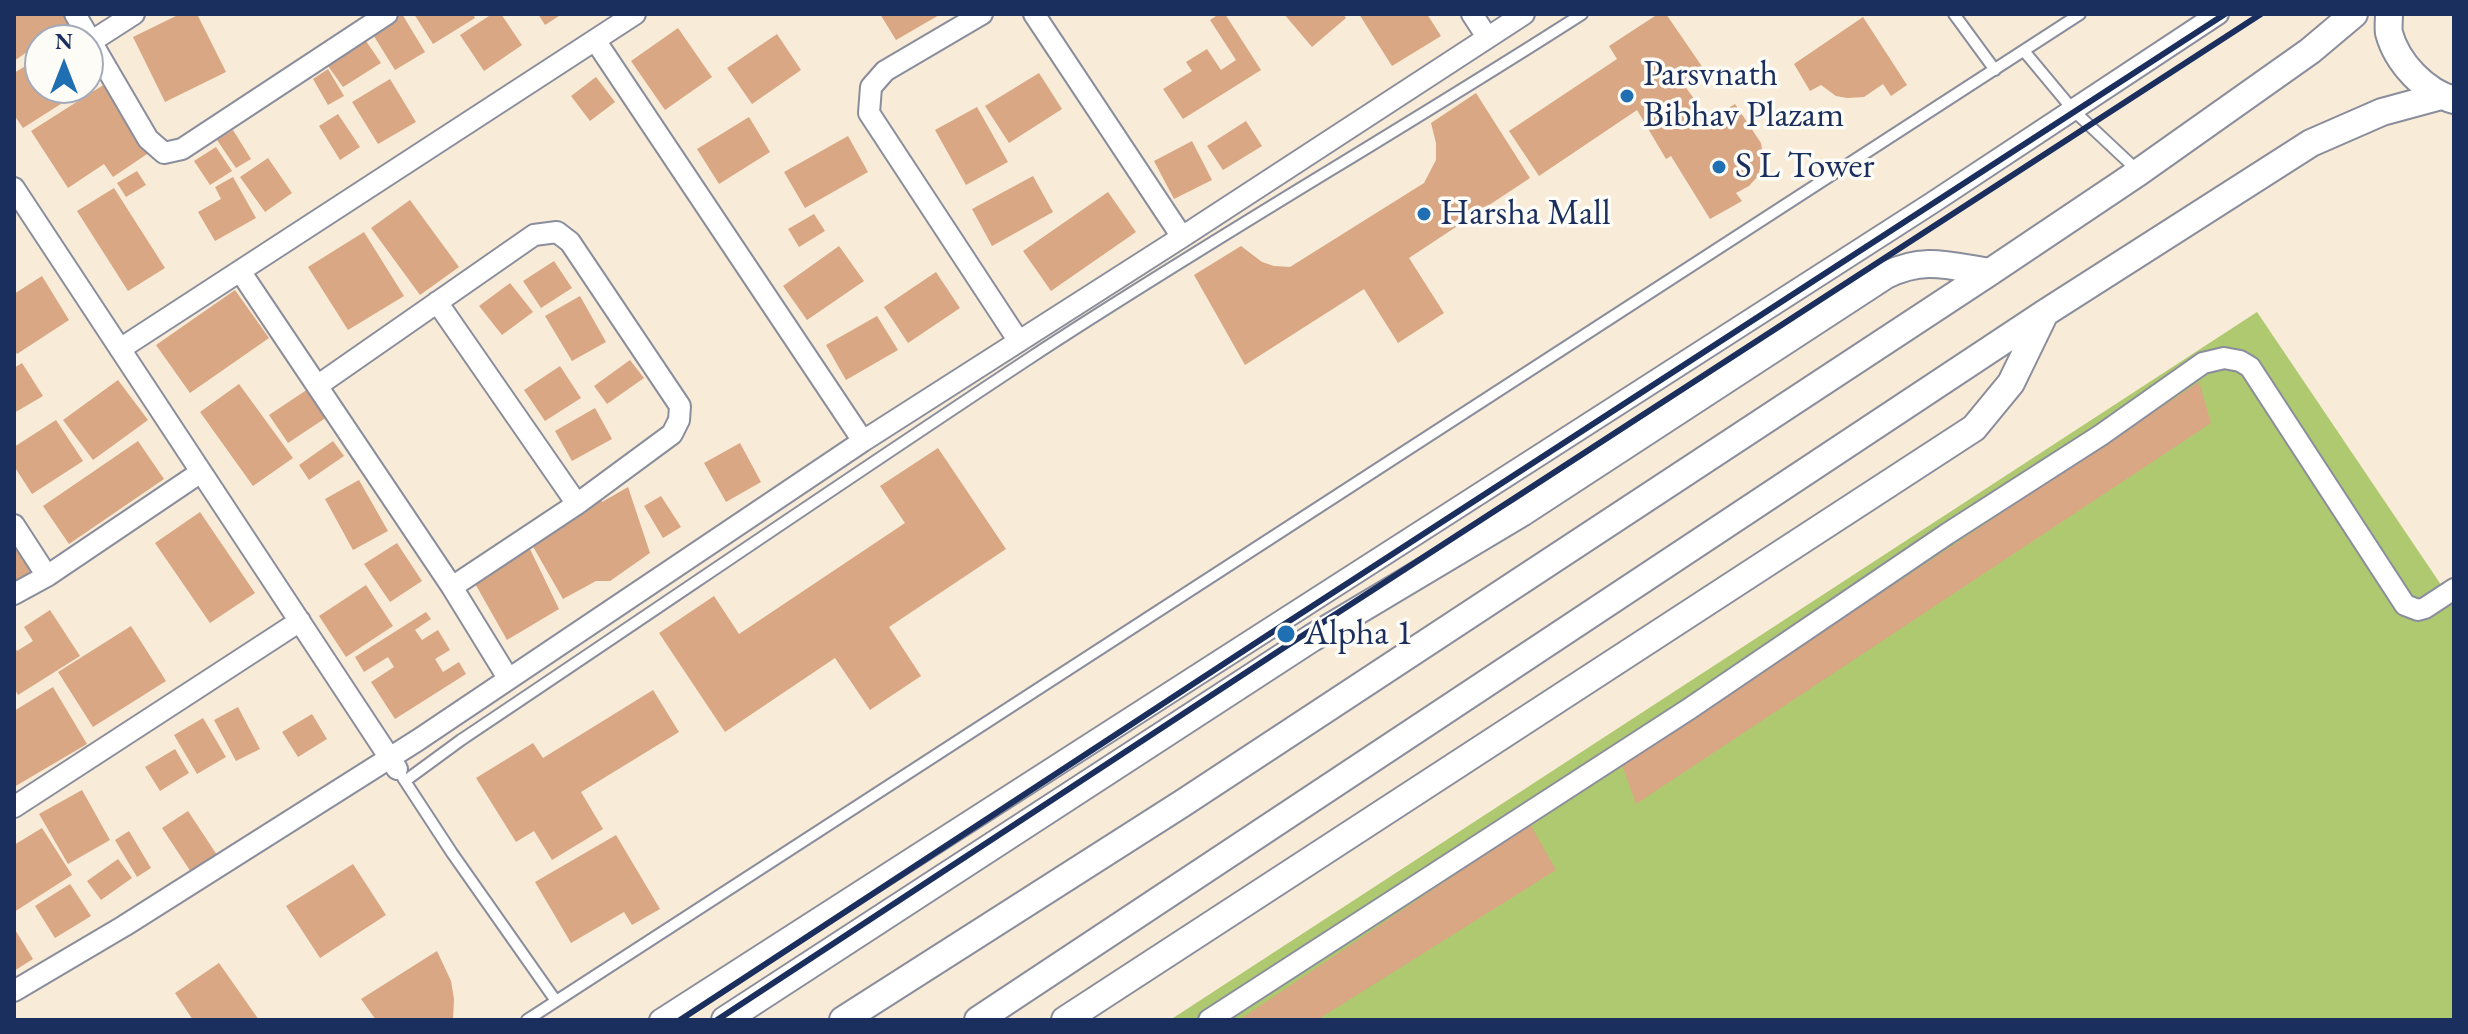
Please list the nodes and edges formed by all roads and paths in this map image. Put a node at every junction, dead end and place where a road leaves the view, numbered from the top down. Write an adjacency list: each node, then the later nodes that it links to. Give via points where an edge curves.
1 (134, 14): 14 (street)
2 (387, 14): 18 (street, via 182,149 164,153 148,139)
3 (635, 14): 16 (street)
4 (982, 14): 29 (street, via 885,71 871,87 869,113)
5 (1034, 14): 24 (street)
6 (1472, 14): 15 (street)
7 (1524, 14): 15 (street)
8 (1582, 14): 42 (lane, via 1030,358 461,740)
9 (1954, 14): 19 (lane)
10 (2080, 14): 17 (lane)
11 (2218, 14): 21 (street)
12 (2354, 14): 22 (street)
13 (2389, 14): 20 (street, via 2389,32 2405,66)
14 (104, 33)
15 (1487, 37): 24 (street)
16 (595, 40): 25 (street); 32 (street)
17 (2024, 51): 19 (lane); 21 (lane)
18 (104, 62)
19 (1995, 70): 45 (lane)
20 (2447, 98): 28 (street, via 2382,112 2311,143)
21 (2074, 111): 22 (lane); 47 (street)
22 (2139, 172): 26 (street)
23 (14, 188): 30 (street)
24 (1182, 237): 29 (street)
25 (240, 271): 30 (street); 31 (street)
26 (1990, 272): 48 (street, via 1922,262 1886,275 1523,512 1312,638); 49 (street)
27 (437, 302): 31 (street); 34 (street); 34 (street, via 534,235 557,232 570,242 680,406 672,434)
28 (2045, 313): 50 (street); 51 (street, via 2011,383 1974,428)
29 (1018, 340): 32 (street)
30 (120, 349): 33 (street)
31 (317, 386): 37 (street)
32 (863, 441): 41 (street)
33 (201, 472): 36 (street); 40 (street)
34 (577, 504): 37 (street)
35 (14, 525): 36 (street)
36 (47, 576): 39 (street)
37 (452, 587): 41 (street)
38 (2454, 589): 52 (street, via 2425,608 2405,605 2250,367 2224,358 2203,363 1689,709)
39 (14, 594)
40 (300, 621): 42 (street); 43 (street)
41 (508, 678): 42 (street)
42 (398, 769): 44 (street); 45 (lane)
43 (14, 807)
44 (14, 991)
45 (556, 1001): 46 (lane)
46 (527, 1020)
47 (660, 1020)
48 (725, 1020)
49 (843, 1020)
50 (978, 1020)
51 (1065, 1020)
52 (1209, 1020)

